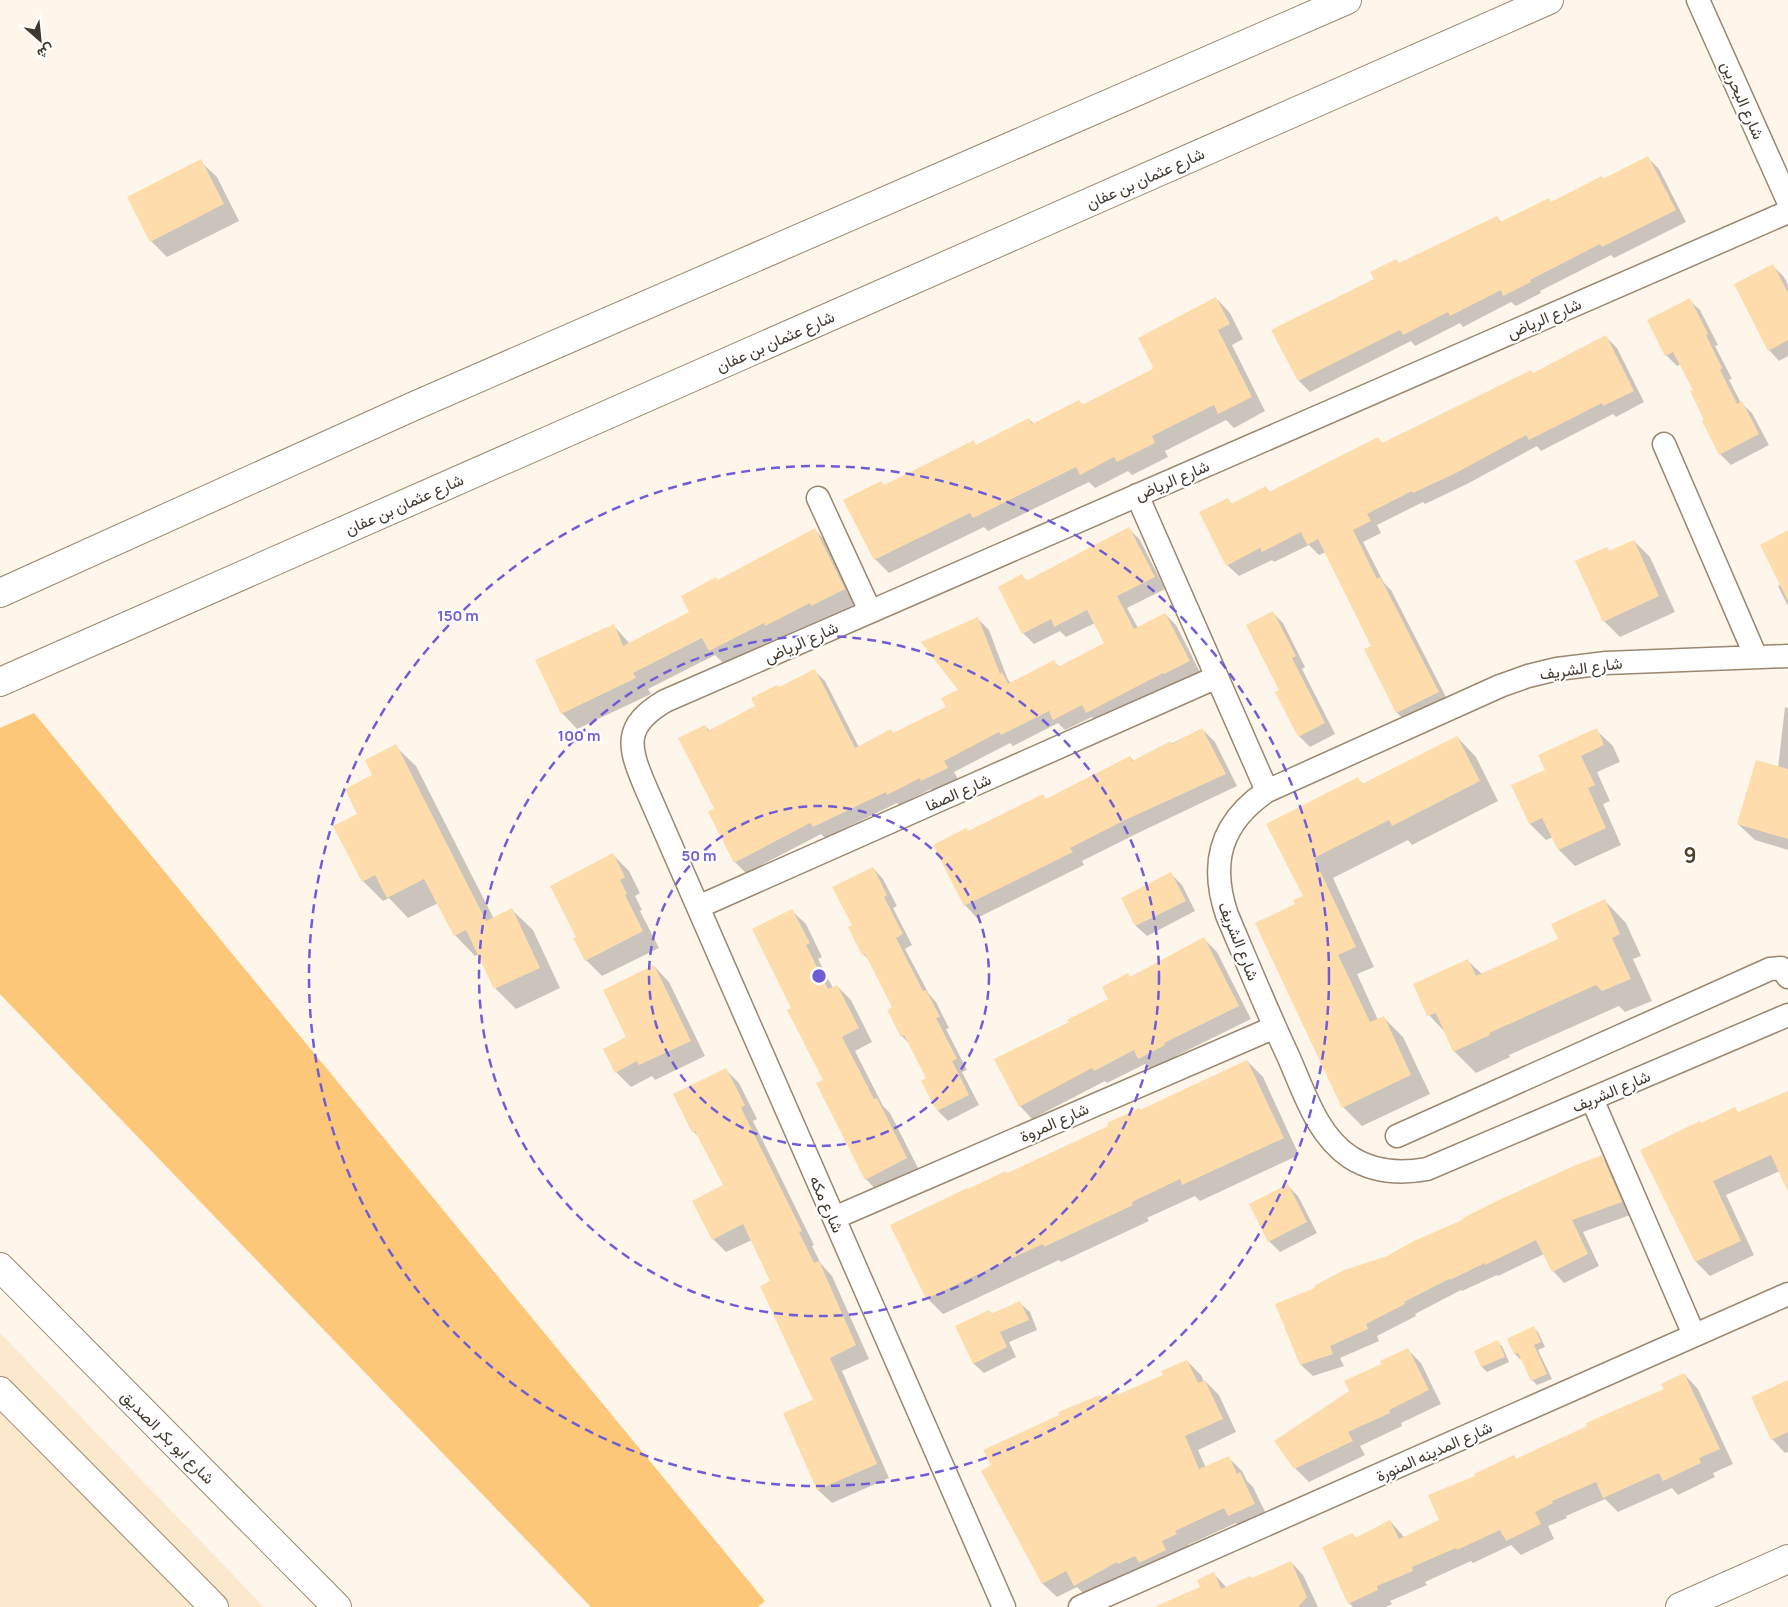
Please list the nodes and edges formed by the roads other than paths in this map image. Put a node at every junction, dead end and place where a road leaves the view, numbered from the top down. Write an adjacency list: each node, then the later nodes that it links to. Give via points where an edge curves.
1 (1347, 0): 9 (main road, via 414,406)
2 (1549, 0): 14 (main road, شارع عثمان بن عفان)
3 (1698, 0): 4 (street, شارع البحرين)
4 (1788, 201)
5 (1788, 212): 7 (street, شارع الرياض)
6 (1664, 444): 12 (street)
7 (1137, 495): 10 (street, شارع الرياض); 13 (street)
8 (818, 498): 10 (street)
9 (0, 593)
10 (870, 611): 16 (street, شارع الرياض, via 666,701 643,716 632,739 633,755)
11 (1788, 656): 12 (street, شارع الشريف)
12 (1756, 657): 15 (street, شارع الشريف, via 1606,663 1528,676 1473,697)
13 (1218, 678): 15 (street); 17 (street, شارع الصفا)
14 (0, 682)
15 (1268, 791): 20 (street, شارع الشريف, via 1242,812 1231,827 1223,844 1218,879 1227,914)
16 (652, 801): 17 (street, شارع مكه)
17 (698, 907): 23 (street, شارع مكه)
18 (1788, 977): 22 (street, via 1781,968 1770,970)
19 (1788, 1014): 21 (street, شارع الشريف)
20 (1275, 1027): 21 (street, شارع الشريف, via 1327,1134 1351,1158 1378,1169 1410,1172 1427,1169); 23 (street, شارع المروة)
21 (1592, 1099): 26 (street)
22 (1397, 1136)
23 (834, 1218): 31 (street, شارع مكه)
24 (0, 1267): 30 (main road, شارع ابو بكر الصديق)
25 (1788, 1294): 26 (street, شارع المدينه المنورة)
26 (1694, 1335): 32 (street, شارع المدينه المنورة)
27 (0, 1391): 29 (main road)
28 (1788, 1559): 33 (main road)
29 (214, 1607)
30 (336, 1607)
31 (1004, 1607)
32 (1080, 1607)
33 (1680, 1607)

